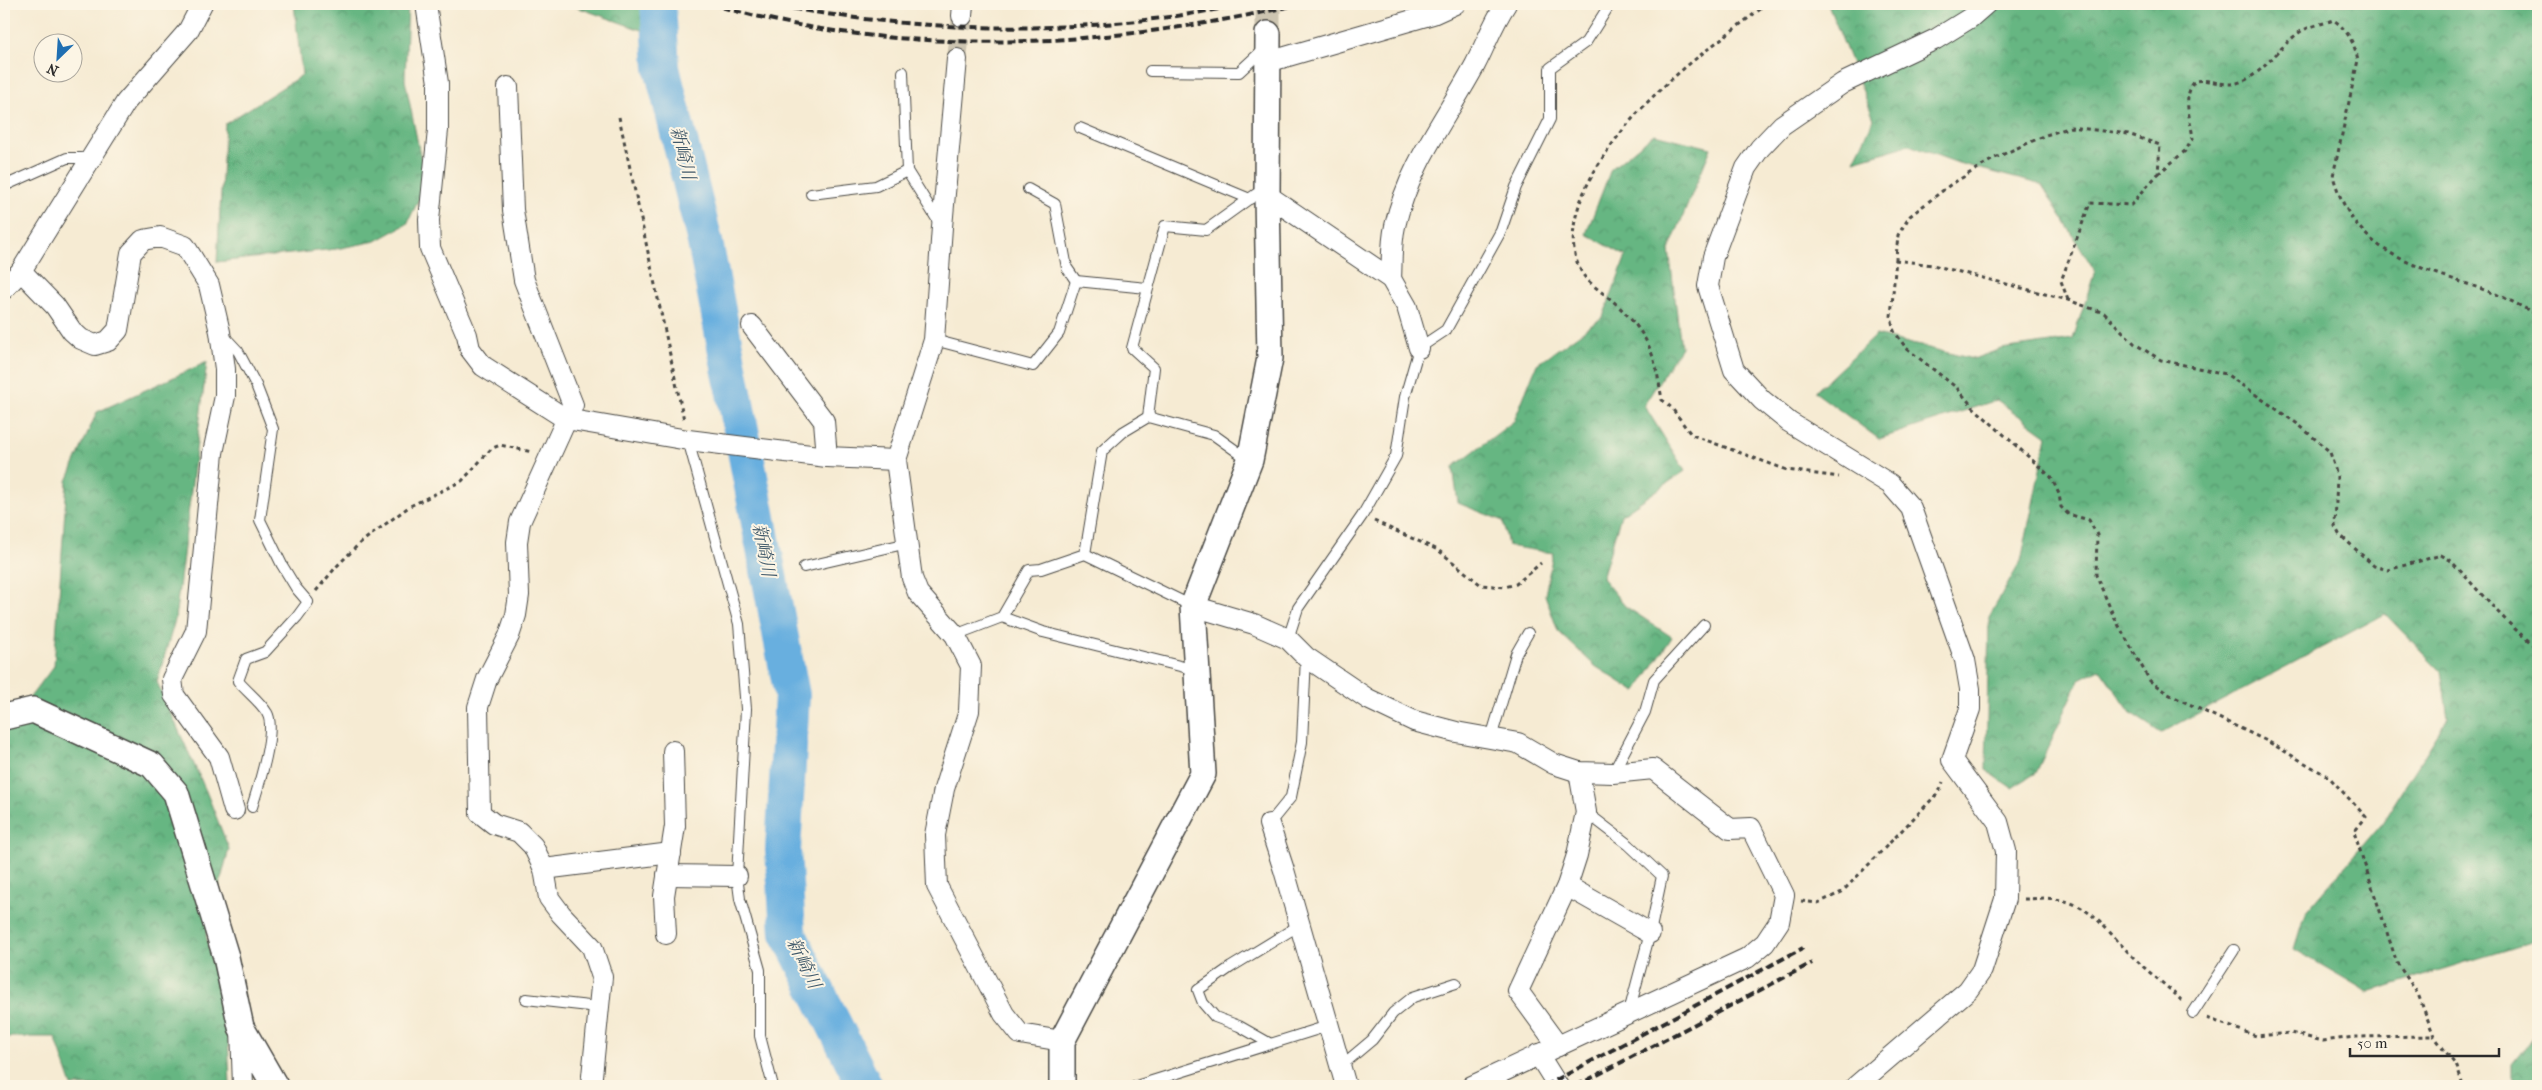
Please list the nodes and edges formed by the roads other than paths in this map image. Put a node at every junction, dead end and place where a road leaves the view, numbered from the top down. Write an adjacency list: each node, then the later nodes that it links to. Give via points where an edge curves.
1 (202, 4): 13 (street, via 188,31 126,102)
2 (426, 4): 30 (street, via 438,83 430,248 470,349 483,366)
3 (1455, 4): 7 (street, via 1433,14)
4 (1506, 4): 21 (street, via 1494,22 1476,64 1429,143 1408,188 1395,226)
5 (1610, 4): 28 (lane, via 1586,42 1550,68 1550,119 1516,187 1501,231 1446,330)
6 (1986, 4): 84 (street, via 1936,39 1843,83 1782,125 1746,168 1713,257 1708,286 1734,370 1789,422 1890,484 1911,508 1964,660 1970,689 1970,709 1952,760 1998,822 2006,851 2005,899 1982,970 1968,990)
7 (1268, 47): 9 (lane, via 1239,72); 18 (street)
8 (957, 59): 19 (street)
9 (1150, 71)
10 (903, 72): 14 (lane)
11 (508, 87): 30 (street, via 513,210 524,280 573,404)
12 (1080, 128): 18 (lane)
13 (91, 158): 15 (lane, via 67,158); 20 (street)
14 (907, 171): 17 (lane, via 876,186); 19 (lane)
15 (4, 186)
16 (1028, 189): 22 (lane, via 1055,204 1067,268)
17 (811, 194)
18 (1259, 197): 21 (street); 23 (lane, via 1206,230 1165,226); 34 (street, via 1270,358)
19 (942, 227): 27 (street)
20 (21, 271): 24 (street); 26 (street, via 81,339 95,344 108,341 118,330 131,253 143,240 160,237 184,246 193,260 208,285)
21 (1391, 279): 28 (street, via 1407,307)
22 (1076, 281): 23 (lane); 27 (lane, via 1059,333 1033,366)
23 (1147, 288): 29 (lane, via 1132,348 1154,368)
24 (4, 289)
25 (752, 326): 32 (street, via 824,421)
26 (220, 332): 51 (street, via 226,396 213,453 196,631 172,679 174,695 219,757); 51 (lane, via 238,351 269,415 273,429 260,520 282,565 308,602 265,652 246,659 240,669 238,681 268,713 270,724 263,770)
27 (934, 340): 33 (street)
28 (1419, 348): 43 (lane, via 1405,397 1396,456 1362,516 1298,608)
29 (1148, 417): 34 (lane, via 1214,435); 36 (lane, via 1123,432 1102,451)
30 (566, 419): 31 (street); 55 (street, via 520,522 516,615 510,636 487,679 478,706 480,813 494,824 519,832 533,846)
31 (697, 441): 32 (street); 57 (lane, via 739,624 746,709)
32 (827, 457): 33 (street)
33 (896, 460): 35 (street)
34 (1250, 460): 38 (street)
35 (908, 543): 37 (lane); 42 (street, via 912,578 918,593)
36 (1085, 554): 38 (lane); 39 (lane, via 1041,569 1028,570)
37 (804, 567)
38 (1193, 606): 43 (street, via 1254,624); 45 (street)
39 (1002, 617): 42 (lane); 45 (lane, via 1043,632)
40 (1704, 625): 50 (lane, via 1654,680 1645,712)
41 (1528, 634): 47 (lane, via 1516,654)
42 (955, 636): 70 (street, via 971,666 969,711 944,789 935,835 937,886 1004,1014 1020,1034)
43 (1288, 639): 44 (street)
44 (1306, 658): 47 (street, via 1368,699 1414,721); 53 (lane, via 1302,742 1291,797)
45 (1198, 671): 70 (street, via 1203,774)
46 (4, 717): 69 (street, via 33,710 152,765 176,793 226,957)
47 (1491, 738): 49 (street, via 1518,743 1554,764)
48 (673, 751): 54 (street, via 675,826)
49 (1580, 772): 50 (street); 52 (street)
50 (1613, 773): 66 (street, via 1653,769 1730,828 1750,828 1784,895 1779,922 1765,943 1747,958)
51 (243, 808)
52 (1586, 812): 58 (street); 60 (lane, via 1662,876)
53 (1269, 824): 59 (street)
54 (671, 853): 55 (street); 56 (street)
55 (544, 869): 65 (street, via 549,898 592,947 598,961 602,977)
56 (667, 875): 57 (street); 61 (street, via 664,896)
57 (737, 876): 78 (lane, via 740,899 760,970 760,1036)
58 (1567, 886): 60 (street); 72 (street, via 1518,990)
59 (1298, 926): 68 (street); 71 (lane, via 1198,990 1203,1003 1215,1017)
60 (1650, 932): 66 (lane)
61 (666, 934)
62 (2234, 950): 67 (lane)
63 (1456, 983): 74 (lane, via 1413,997 1393,1013 1372,1040)
64 (526, 999): 65 (lane)
65 (598, 1007): 77 (street)
66 (1629, 1013): 72 (street)
67 (2193, 1013)
68 (1328, 1026): 71 (lane); 74 (street)
69 (241, 1027): 75 (street); 76 (street)
70 (1062, 1041): 79 (street)
71 (1269, 1043): 80 (lane)
72 (1558, 1046): 73 (street)
73 (1538, 1054): 82 (street); 83 (street)
74 (1341, 1066): 81 (street)
75 (243, 1086)
76 (275, 1086)
77 (591, 1086)
78 (773, 1086)
79 (1062, 1086)
80 (1136, 1086)
81 (1346, 1086)
82 (1472, 1086)
83 (1558, 1086)
84 (1856, 1086)

